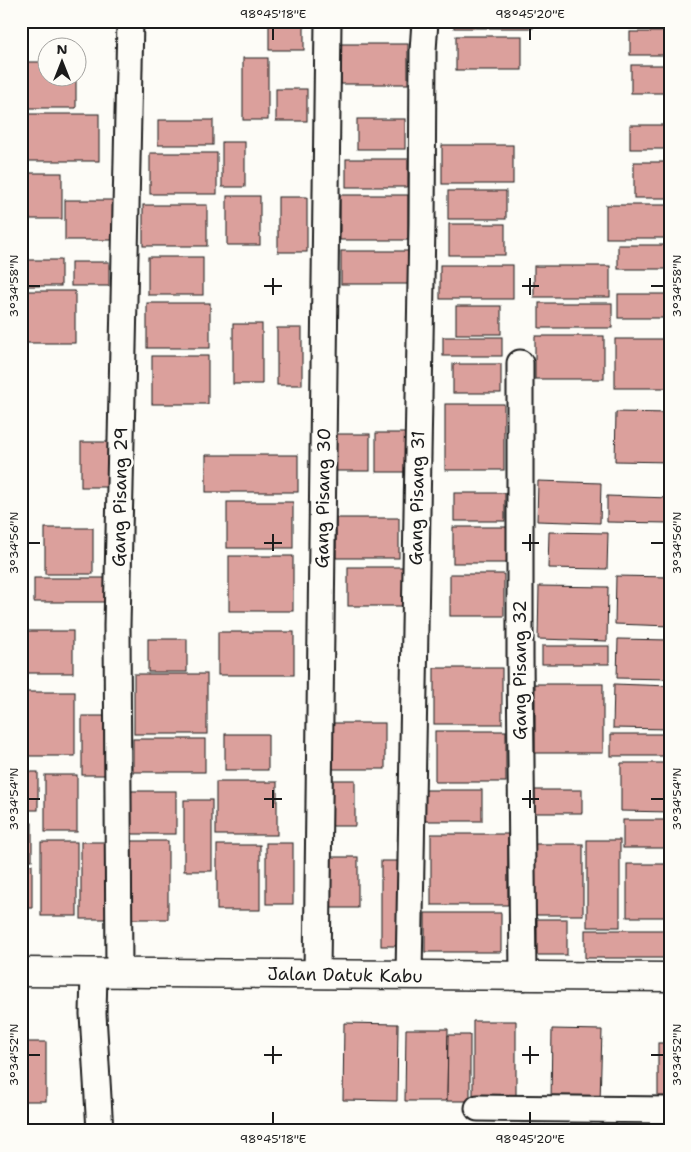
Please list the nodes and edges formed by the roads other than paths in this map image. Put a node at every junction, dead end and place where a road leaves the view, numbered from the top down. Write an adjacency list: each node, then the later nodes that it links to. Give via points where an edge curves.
1 (130, 21): 6 (street, Gang Pisang 29)
2 (328, 21): 7 (street, Gang Pisang 30)
3 (424, 22): 8 (street, Gang Pisang 31)
4 (520, 363): 9 (street, Gang Pisang 32)
5 (21, 972): 6 (street, Jalan Datuk Kabu)
6 (106, 973): 7 (street, Jalan Datuk Kabu); 13 (street, Gang Pisang 29, via 93,1014)
7 (317, 974): 8 (street, Jalan Datuk Kabu)
8 (409, 975): 9 (street, Jalan Datuk Kabu)
9 (523, 977): 10 (street, Jalan Datuk Kabu)
10 (670, 977)
11 (478, 1108): 12 (street)
12 (670, 1110)
13 (100, 1131)

